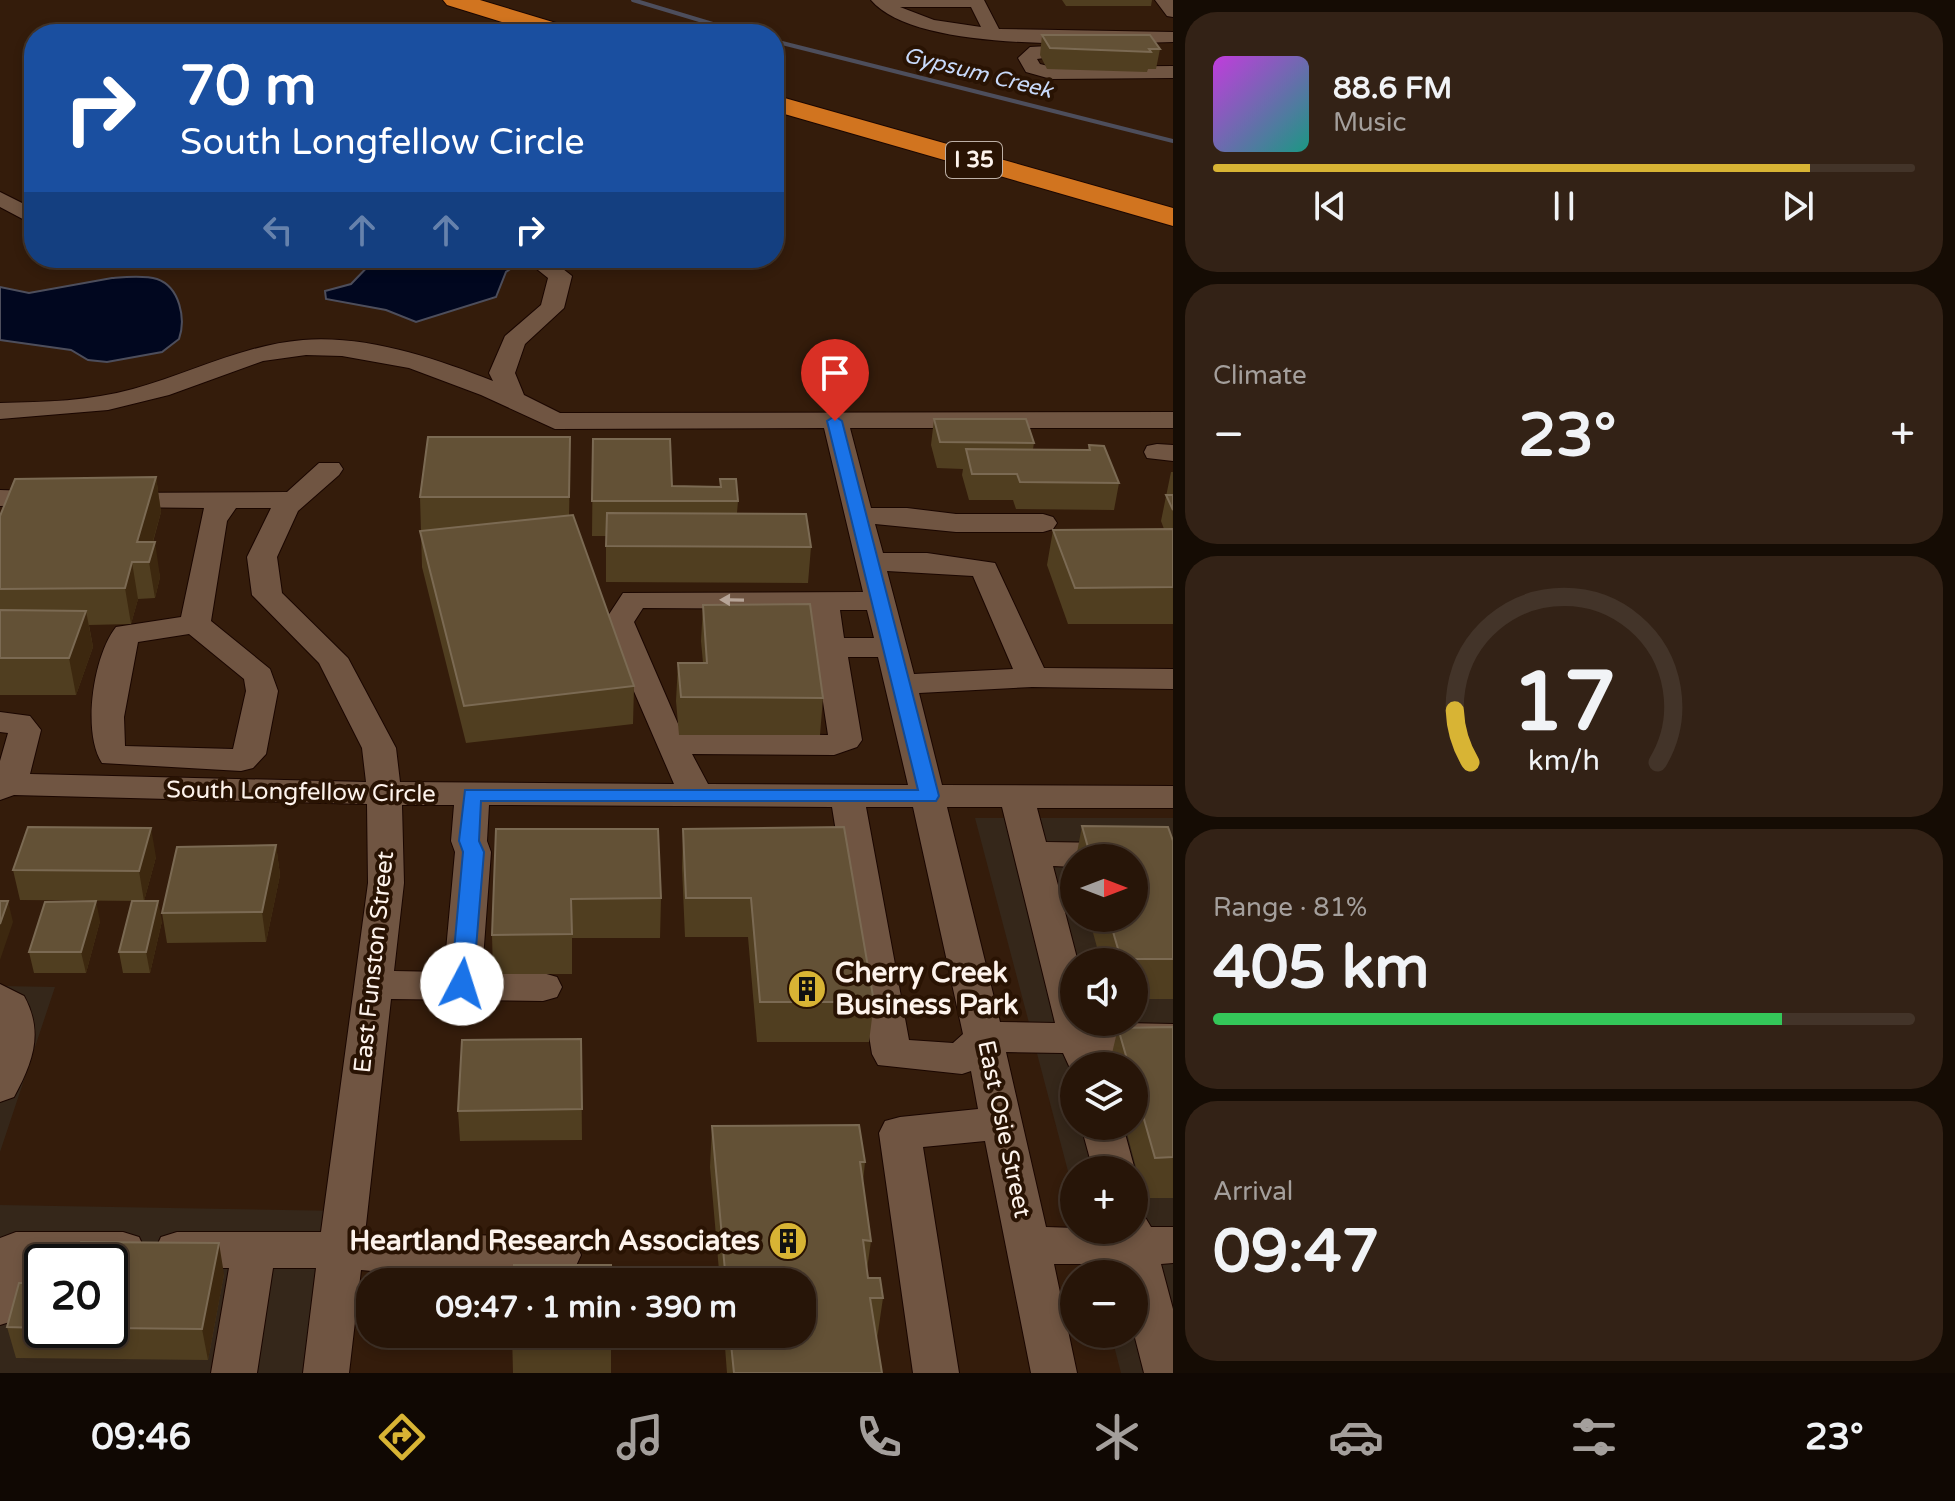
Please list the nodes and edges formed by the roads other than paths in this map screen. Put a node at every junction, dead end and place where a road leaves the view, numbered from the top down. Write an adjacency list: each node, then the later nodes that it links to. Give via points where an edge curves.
1 (1164, 0): 4 (street)
2 (880, 1): 7 (street, via 927,23); 7 (street, via 977,2)
3 (444, 2): 5 (highway); 6 (highway)
4 (1173, 11)
5 (503, 24)
6 (529, 24)
7 (993, 34): 9 (street)
8 (1173, 37): 9 (street)
9 (1107, 43): 10 (street); 11 (street, via 1036,51 1027,58 1033,68 1051,73)
10 (1173, 49)
11 (1173, 72)
12 (784, 95): 15 (highway, I 35)
13 (784, 106): 17 (highway, I 35)
14 (0, 198): 16 (street)
15 (1173, 203)
16 (24, 212)
17 (1173, 217)
18 (548, 268): 19 (street, via 560,276 552,308 514,341 502,373)
19 (512, 397): 20 (street, via 409,362 334,346 270,352 87,408); 22 (street, via 555,421)
20 (0, 411)
21 (1173, 420): 22 (street)
22 (835, 421): 27 (street, East Osie Street)
23 (329, 469): 26 (street, East Funston Street)
24 (0, 498): 25 (street)
25 (231, 500): 26 (street); 32 (street, via 219,506 213,521)
26 (294, 500): 41 (street, East Funston Street, via 262,557 267,595 332,658 379,748)
27 (858, 516): 28 (street); 29 (street, East Osie Street)
28 (1043, 523)
29 (870, 562): 31 (street, East Osie Street); 35 (street, via 985,569)
30 (816, 601): 31 (street); 34 (street); 39 (street, one-way to 39, via 634,599 619,622)
31 (881, 601): 33 (street, East Osie Street)
32 (195, 624): 32 (street, via 259,676 262,691 249,754 241,760 114,756 106,748 105,732 123,639 127,634)
33 (893, 647): 34 (street); 37 (street, East Osie Street)
34 (833, 648): 39 (street, via 845,740 834,745)
35 (1032, 677): 36 (street); 37 (street)
36 (1173, 679)
37 (903, 684): 45 (street, East Osie Street)
38 (0, 722): 40 (street, via 18,723 25,730)
39 (670, 743): 43 (street)
40 (4, 779): 41 (street, South Longfellow Circle, via 14,784)
41 (384, 794): 42 (street, South Longfellow Circle); 51 (street, East Funston Street, via 386,883)
42 (472, 794): 43 (street, South Longfellow Circle); 50 (street, via 473,852)
43 (697, 795): 44 (street, South Longfellow Circle)
44 (847, 796): 45 (street, South Longfellow Circle); 54 (street, via 892,1054 962,1059)
45 (929, 796): 46 (street, South Longfellow Circle); 54 (street, East Osie Street)
46 (1017, 797): 47 (street, South Longfellow Circle); 48 (street)
47 (1173, 797)
48 (1032, 854): 49 (street); 56 (street)
49 (1173, 856)
50 (462, 984): 51 (street); 52 (street)
51 (374, 985): 63 (street, East Funston Street)
52 (543, 987)
53 (0, 998): 57 (street, via 17,1016 18,1031)
54 (984, 1037): 56 (street); 58 (street, East Osie Street)
55 (1173, 1039): 56 (street)
56 (1082, 1052)
57 (0, 1086)
58 (1003, 1123): 61 (street, East Osie Street); 68 (street, via 900,1133)
59 (1060, 1244): 61 (street)
60 (1147, 1244): 70 (street)
61 (1029, 1245): 69 (street, East Osie Street)
62 (254, 1250): 63 (street); 65 (street, via 16,1250); 66 (street)
63 (341, 1250): 64 (street, via 448,1259 467,1253); 67 (street, East Funston Street)
64 (559, 1255)
65 (0, 1306)
66 (234, 1373)
67 (326, 1373)
68 (936, 1373)
69 (1054, 1373)
70 (1167, 1373)

